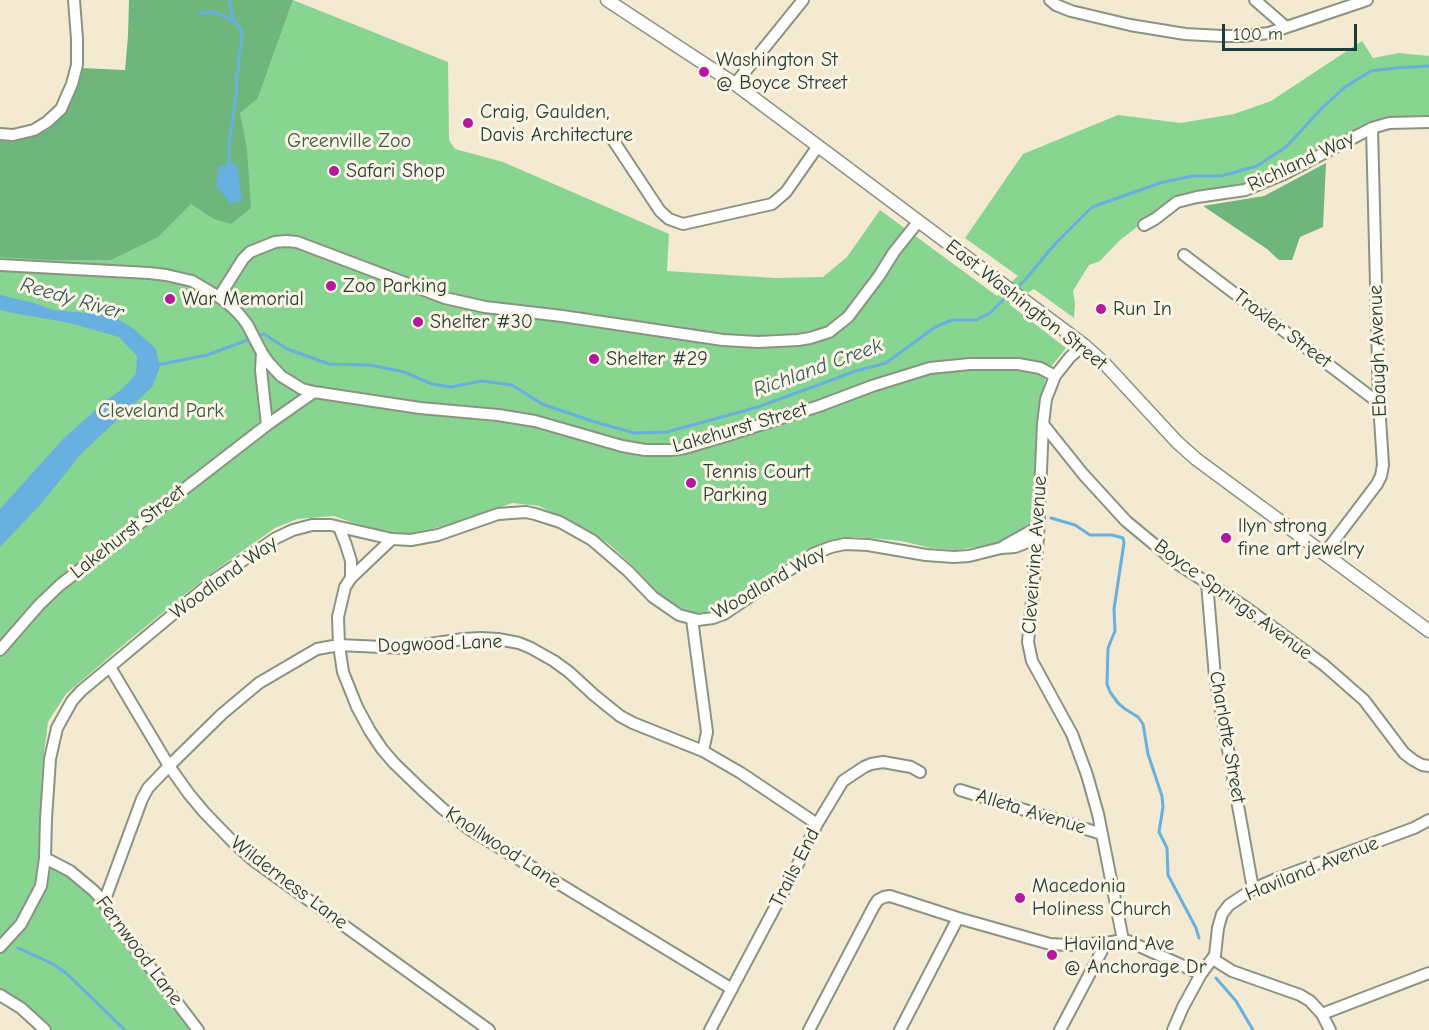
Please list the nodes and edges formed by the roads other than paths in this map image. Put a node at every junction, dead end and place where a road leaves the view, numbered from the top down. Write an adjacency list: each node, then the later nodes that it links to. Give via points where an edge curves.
1 (74, 0): 11 (street, via 77,65 61,109 34,130)
2 (607, 0): 8 (street, East Washington Street)
3 (803, 0): 8 (street)
4 (1050, 0): 7 (street, via 1102,19 1185,34 1243,36)
5 (1255, 0): 7 (street)
6 (1367, 0): 7 (street)
7 (1286, 27)
8 (735, 84): 13 (street, East Washington Street)
9 (1429, 122): 10 (street, Richland Way, via 1389,123)
10 (1372, 128): 15 (street, Richland Way, via 1245,190 1177,202); 23 (street, Ebaugh Avenue)
11 (0, 134)
12 (613, 140): 13 (street, via 660,212 683,224 772,204 786,192)
13 (818, 146): 14 (street, East Washington Street)
14 (918, 222): 18 (street, via 848,317 818,336 780,342 723,340 484,307 445,298 297,242 275,242 250,252); 19 (street, East Washington Street)
15 (1144, 225)
16 (1184, 255): 23 (street, Traxler Street)
17 (0, 266): 18 (street, via 166,275 192,281)
18 (219, 297): 20 (street, via 247,324)
19 (1084, 345): 21 (street, Cleveirvine Avenue); 29 (street, East Washington Street, via 1196,459)
20 (260, 350): 22 (street, Lakehurst Street, via 281,376); 25 (street)
21 (1055, 376): 22 (street, Lakehurst Street, via 1041,368 1018,364 930,368 671,450 622,446 535,421); 24 (street, Cleveirvine Avenue, via 1046,399)
22 (314, 392): 25 (street, Lakehurst Street)
23 (1379, 403): 29 (street, Ebaugh Avenue, via 1381,476)
24 (1043, 424): 27 (street, Cleveirvine Avenue); 31 (street, Boyce Springs Avenue, via 1126,521)
25 (267, 425): 35 (street, Lakehurst Street, via 60,585)
26 (339, 527): 28 (street, Woodland Way); 30 (street, Knollwood Lane, via 351,561); 36 (street, Woodland Way, via 312,525 276,538 214,580)
27 (1038, 532): 32 (street, Woodland Way, via 969,556 926,555 868,545 831,547 813,554 724,614); 44 (street, Cleveirvine Avenue, via 1029,652 1078,748)
28 (392, 539): 30 (street, Knollwood Lane); 32 (street, Woodland Way, via 438,535 498,514 536,514 592,540 653,597)
29 (1324, 555): 33 (street, East Washington Street)
30 (351, 578): 34 (street, Knollwood Lane, via 339,610)
31 (1208, 583): 39 (street, Boyce Springs Avenue, via 1324,665 1364,700 1404,753); 46 (street, Charlotte Street, via 1215,677)
32 (692, 619): 37 (street, via 706,732)
33 (1429, 631)
34 (339, 645): 37 (street, Dogwood Lane, via 404,648 481,638 519,643 554,661 620,716); 38 (street, Dogwood Lane, via 317,649 259,683); 56 (street, Knollwood Lane, via 343,672 370,731 394,763 443,809 490,842)
35 (0, 650)
36 (110, 667): 38 (street, Wilderness Lane); 45 (street, Woodland Way, via 72,701 57,728 47,785)
37 (703, 752): 43 (street, Dogwood Lane)
38 (169, 766): 47 (street, Dogwood Lane, via 142,799); 61 (street, Wilderness Lane, via 204,812 253,860)
39 (1429, 766)
40 (920, 772): 43 (street, Trails End, via 894,762 864,767 843,781)
41 (960, 790): 44 (street, Alleta Avenue)
42 (1429, 820): 46 (street, Haviland Avenue)
43 (817, 824): 56 (street, Trails End)
44 (1102, 834): 50 (street, Cleveirvine Avenue)
45 (45, 858): 47 (street, Fernwood Lane, via 70,871); 51 (street, Woodland Way, via 36,897 21,924)
46 (1253, 889): 53 (street, Haviland Avenue, via 1222,914)
47 (105, 902): 60 (street, Fernwood Lane, via 115,921)
48 (958, 918): 52 (street, via 1050,944); 63 (street, via 896,897 878,900); 64 (street)
49 (0, 929): 51 (street)
50 (1123, 940): 52 (street); 55 (street)
51 (4, 943)
52 (1106, 943): 65 (street)
53 (1213, 959): 55 (street, Haviland Avenue); 58 (street, via 1232,971 1300,995)
54 (1429, 973): 58 (street)
55 (1201, 974): 66 (street, Haviland Avenue)
56 (732, 989): 62 (street, Trails End)
57 (0, 995): 59 (street)
58 (1322, 1014): 67 (street)
59 (45, 1030)
60 (198, 1030)
61 (489, 1030)
62 (710, 1030)
63 (809, 1030)
64 (900, 1030)
65 (1060, 1030)
66 (1173, 1030)
67 (1330, 1030)

